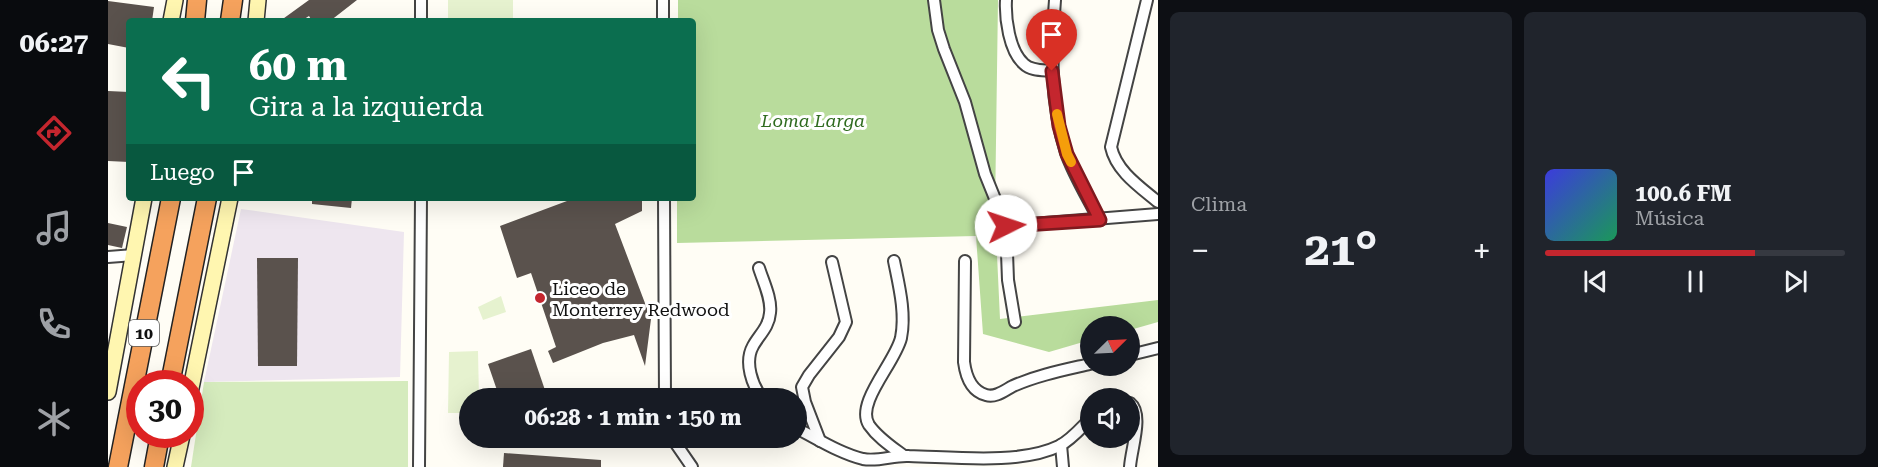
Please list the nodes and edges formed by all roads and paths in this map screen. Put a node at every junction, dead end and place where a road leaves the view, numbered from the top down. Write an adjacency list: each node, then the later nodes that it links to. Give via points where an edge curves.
1 (175, 0): 11 (street)
2 (197, 0): 12 (highway)
3 (232, 0): 13 (highway)
4 (258, 0): 14 (street)
5 (422, 0): 15 (street)
6 (663, 0): 16 (street)
7 (934, 0): 27 (street, via 944,49)
8 (1006, 0): 17 (street, via 1011,41 1023,64)
9 (1055, 0): 17 (street)
10 (1147, 0): 24 (street, via 1111,147 1122,169)
11 (172, 18)
12 (195, 18)
13 (230, 18)
14 (256, 18)
15 (421, 18)
16 (663, 18)
17 (1052, 71): 26 (street, via 1067,154)
18 (143, 201): 28 (street)
19 (170, 201): 54 (highway, 10)
20 (206, 201): 40 (highway, 10)
21 (229, 201): 41 (street)
22 (421, 201): 57 (street)
23 (664, 201): 42 (street)
24 (1158, 202)
25 (1158, 214): 26 (street)
26 (1100, 220): 27 (street)
27 (1006, 226): 34 (street, via 1008,280)
28 (134, 255): 29 (street); 35 (street)
29 (108, 257)
30 (894, 261): 53 (street, via 902,303 901,338 865,411 873,431)
31 (965, 261): 39 (street, via 964,362 970,385 978,392 995,396 1031,379)
32 (832, 262): 47 (street, via 846,322 802,387)
33 (759, 268): 43 (street, via 771,311 749,363)
34 (1015, 322)
35 (118, 346): 38 (street); 44 (street)
36 (1158, 348): 37 (street)
37 (1140, 352)
38 (108, 362)
39 (1080, 367)
40 (173, 370)
41 (195, 370)
42 (665, 388)
43 (758, 388)
44 (108, 392)
45 (1080, 428): 48 (street)
46 (807, 434): 47 (street)
47 (820, 441): 53 (street, via 862,459)
48 (1061, 445): 53 (street, via 1036,455 999,458); 59 (street)
49 (158, 448): 55 (highway)
50 (179, 448): 56 (street)
51 (679, 448): 58 (street)
52 (1133, 448): 60 (street)
53 (904, 456)
54 (118, 467)
55 (154, 467)
56 (175, 467)
57 (419, 467)
58 (692, 467)
59 (1063, 467)
60 (1130, 467)

